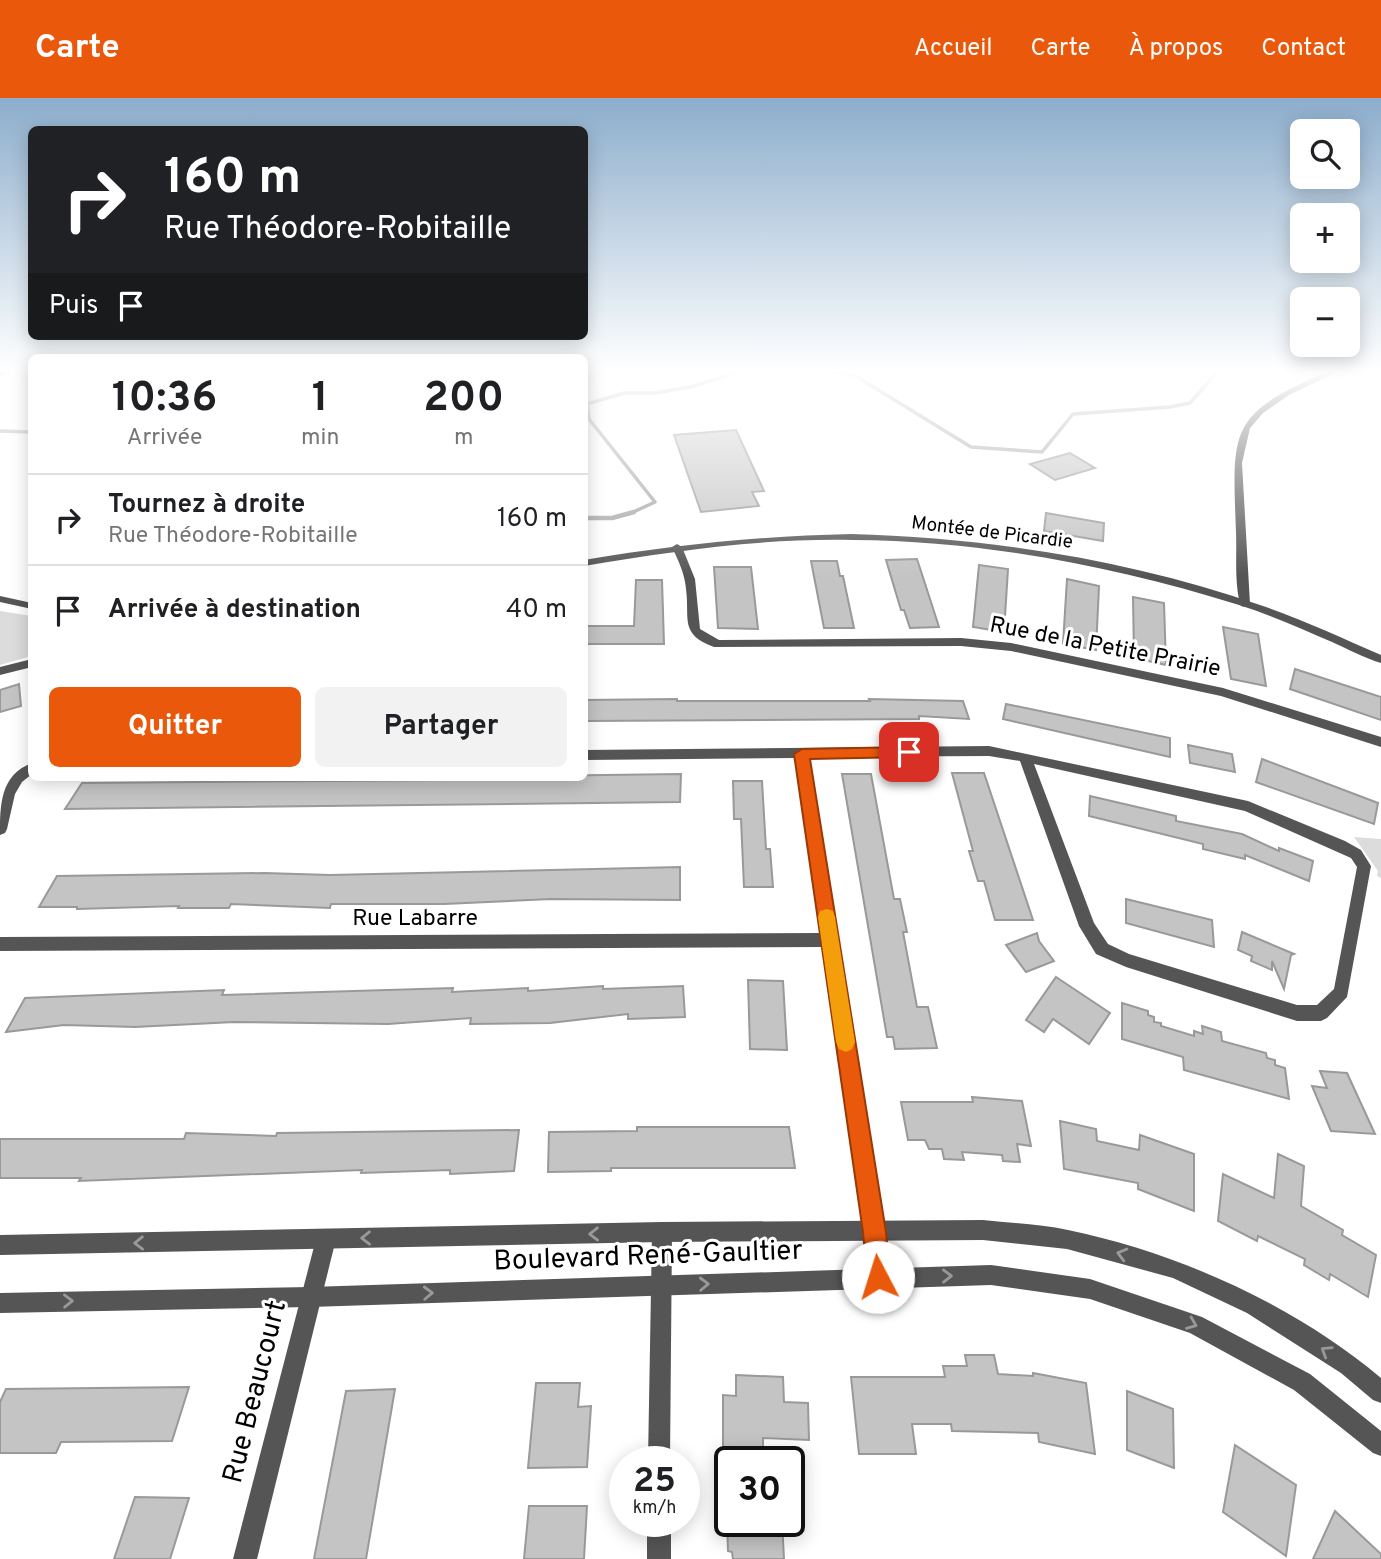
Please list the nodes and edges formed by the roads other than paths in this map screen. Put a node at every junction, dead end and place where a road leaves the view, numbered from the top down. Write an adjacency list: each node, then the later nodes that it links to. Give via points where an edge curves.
1 (1243, 439): 5 (street, via 1238,463)
2 (677, 547): 3 (street, Montée de Picardie); 5 (street, Montée de Picardie, via 797,537 963,544 1133,572); 10 (street, Rue de la Petite Prairie, via 692,592 693,629 710,642 961,642 1011,647 1223,692)
3 (588, 563)
4 (0, 599): 6 (street)
5 (1245, 604): 7 (street, Montée de Picardie)
6 (28, 605)
7 (1381, 659)
8 (28, 664): 9 (street)
9 (0, 671)
10 (1381, 742)
11 (802, 754): 12 (street); 13 (street, via 989,751); 16 (street)
12 (588, 755)
13 (1025, 757): 13 (street, via 1248,806 1356,854 1364,866 1341,992 1321,1013 1297,1013 1102,949 1087,926)
14 (28, 770): 15 (street, via 5,795)
15 (0, 829)
16 (830, 940): 17 (street, Rue Labarre); 19 (street)
17 (0, 944)
18 (662, 1232): 19 (street, Boulevard René-Gaultier); 20 (street, Boulevard René-Gaultier, one-way to 20); 23 (street)
19 (875, 1232): 22 (street); 26 (street, Boulevard René-Gaultier, one-way to 19, via 1349,1366 1254,1306 1175,1269 1067,1239 983,1230)
20 (326, 1239): 21 (street, Boulevard René-Gaultier, one-way to 21); 24 (street, Rue Beaucourt)
21 (0, 1245)
22 (878, 1277): 23 (street, Boulevard René-Gaultier, one-way to 22); 27 (street, Boulevard René-Gaultier, one-way to 27, via 991,1275 1090,1289 1195,1324 1302,1382)
23 (660, 1286): 24 (street, Boulevard René-Gaultier, one-way to 23); 28 (street)
24 (310, 1297): 25 (street, Boulevard René-Gaultier, one-way to 24); 30 (street, Rue Beaucourt)
25 (0, 1303)
26 (1381, 1392)
27 (1381, 1445)
28 (659, 1446)
29 (659, 1537): 31 (street)
30 (246, 1559)
31 (659, 1559)

